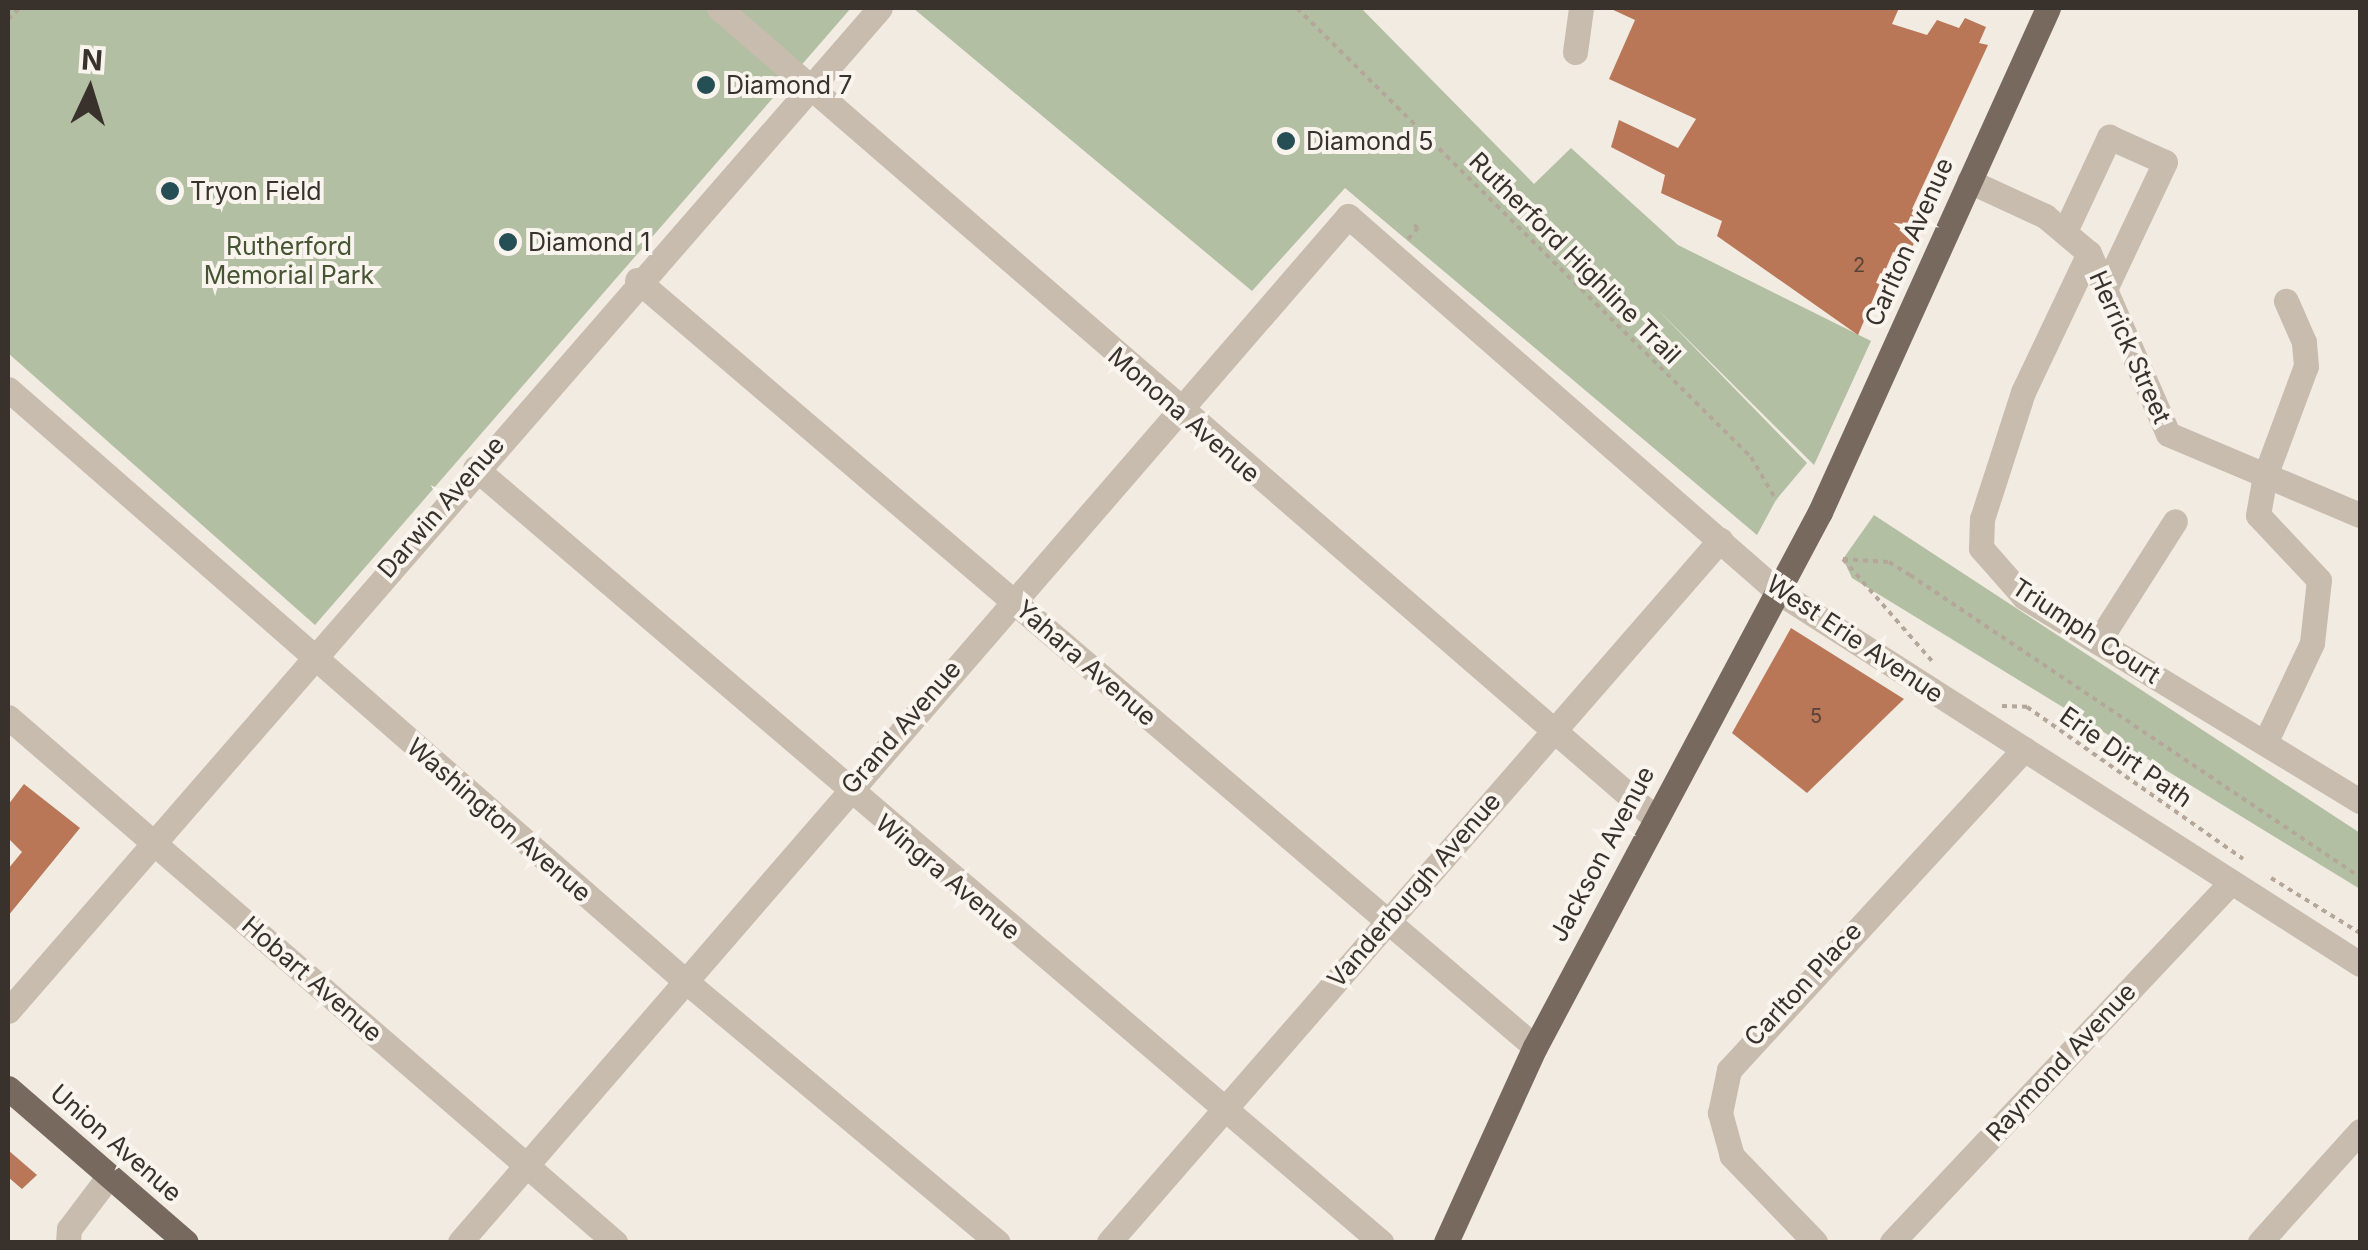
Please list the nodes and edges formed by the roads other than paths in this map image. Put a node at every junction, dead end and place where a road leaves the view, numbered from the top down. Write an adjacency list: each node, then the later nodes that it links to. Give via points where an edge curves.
1 (719, 8): 6 (street, Monona Avenue)
2 (880, 8): 6 (street, Darwin Avenue)
3 (1581, 8): 5 (street)
4 (2048, 8): 7 (main road, Carlton Avenue)
5 (1575, 52)
6 (811, 88): 11 (street, Darwin Avenue); 15 (street, Monona Avenue)
7 (1969, 181): 9 (street, Herrick Street); 18 (main road, Carlton Avenue)
8 (1348, 216): 15 (street, Grand Avenue); 21 (street, West Erie Avenue)
9 (2066, 229): 10 (street, Herrick Street); 12 (street, via 2109,137 2166,162)
10 (2089, 253): 12 (street, Herrick Street); 24 (street, Triumph Court, via 2023,392 1982,519 1981,548 2024,597)
11 (637, 280): 16 (street, Darwin Avenue); 23 (street, Yahara Avenue)
12 (2104, 289): 17 (street, Herrick Street, via 2168,434)
13 (2286, 301): 17 (street, via 2304,342 2306,366)
14 (8, 389): 25 (street, Washington Avenue)
15 (1176, 409): 23 (street, Grand Avenue); 27 (street, Monona Avenue)
16 (475, 468): 25 (street, Darwin Avenue); 30 (street, Wingra Avenue)
17 (2265, 476): 19 (street, Herrick Street); 28 (street, via 2258,515 2318,580 2312,642)
18 (1825, 500): 22 (main road, Jackson Avenue)
19 (2360, 515)
20 (2174, 521): 24 (street)
21 (1720, 540): 22 (street, West Erie Avenue); 27 (street, Vanderburgh Avenue)
22 (1778, 591): 29 (street, West Erie Avenue); 32 (main road, Jackson Avenue)
23 (1011, 600): 30 (street, Grand Avenue); 35 (street, Yahara Avenue)
24 (2098, 642): 28 (street, Triumph Court)
25 (311, 657): 33 (street, Darwin Avenue); 37 (street, Washington Avenue)
26 (8, 718): 33 (street, Hobart Avenue)
27 (1552, 730): 32 (street, Monona Avenue); 35 (street, Vanderburgh Avenue)
28 (2265, 744): 31 (street, Triumph Court)
29 (2024, 749): 34 (street, West Erie Avenue); 53 (street, Carlton Place, via 1729,1070 1720,1114 1732,1156)
30 (846, 790): 37 (street, Grand Avenue); 41 (street, Wingra Avenue)
31 (2360, 801)
32 (1654, 818): 39 (main road, Jackson Avenue)
33 (154, 842): 38 (street, Darwin Avenue); 43 (street, Hobart Avenue)
34 (2238, 872): 36 (street, West Erie Avenue); 54 (street, Raymond Avenue)
35 (1386, 920): 39 (street, Yahara Avenue); 41 (street, Vanderburgh Avenue)
36 (2360, 964)
37 (683, 979): 43 (street, Grand Avenue); 49 (street, Washington Avenue)
38 (8, 1011)
39 (1535, 1047): 52 (main road, Jackson Avenue)
40 (8, 1088): 44 (main road, Union Avenue)
41 (1224, 1111): 50 (street, Vanderburgh Avenue); 51 (street, Wingra Avenue)
42 (2360, 1132): 55 (street)
43 (527, 1165): 47 (street, Grand Avenue); 48 (street, Hobart Avenue)
44 (109, 1176): 45 (street, via 70,1229); 46 (main road, Union Avenue)
45 (68, 1242)
46 (186, 1242)
47 (460, 1242)
48 (615, 1242)
49 (996, 1242)
50 (1109, 1242)
51 (1380, 1242)
52 (1446, 1242)
53 (1815, 1242)
54 (1892, 1242)
55 (2260, 1242)

